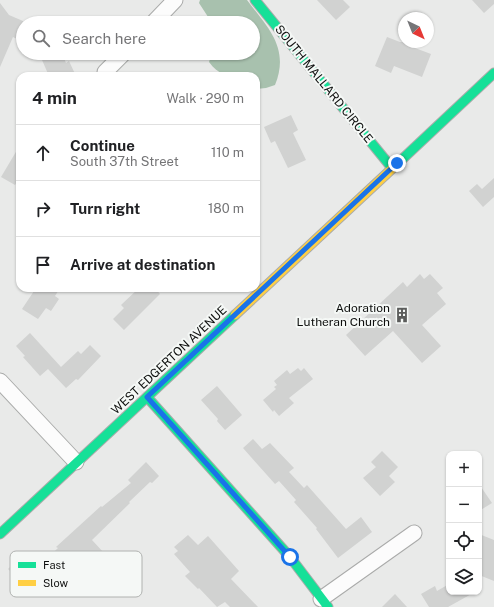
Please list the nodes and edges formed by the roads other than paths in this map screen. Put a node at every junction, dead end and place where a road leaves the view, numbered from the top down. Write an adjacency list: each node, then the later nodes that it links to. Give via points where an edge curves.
1 (175, 0): 3 (street)
2 (255, 0): 7 (street, SOUTH MALLARD CIRCLE)
3 (160, 16)
4 (117, 60): 5 (street)
5 (105, 72)
6 (494, 73): 7 (street, WEST EDGERTON AVENUE)
7 (392, 168): 8 (street, WEST EDGERTON AVENUE)
8 (260, 291)
9 (259, 292): 11 (street, WEST EDGERTON AVENUE)
10 (0, 380): 12 (street)
11 (147, 397): 12 (street, WEST EDGERTON AVENUE); 15 (street, via 290,557)
12 (76, 462): 14 (street, WEST EDGERTON AVENUE)
13 (414, 533): 15 (street)
14 (0, 534)
15 (324, 603)

